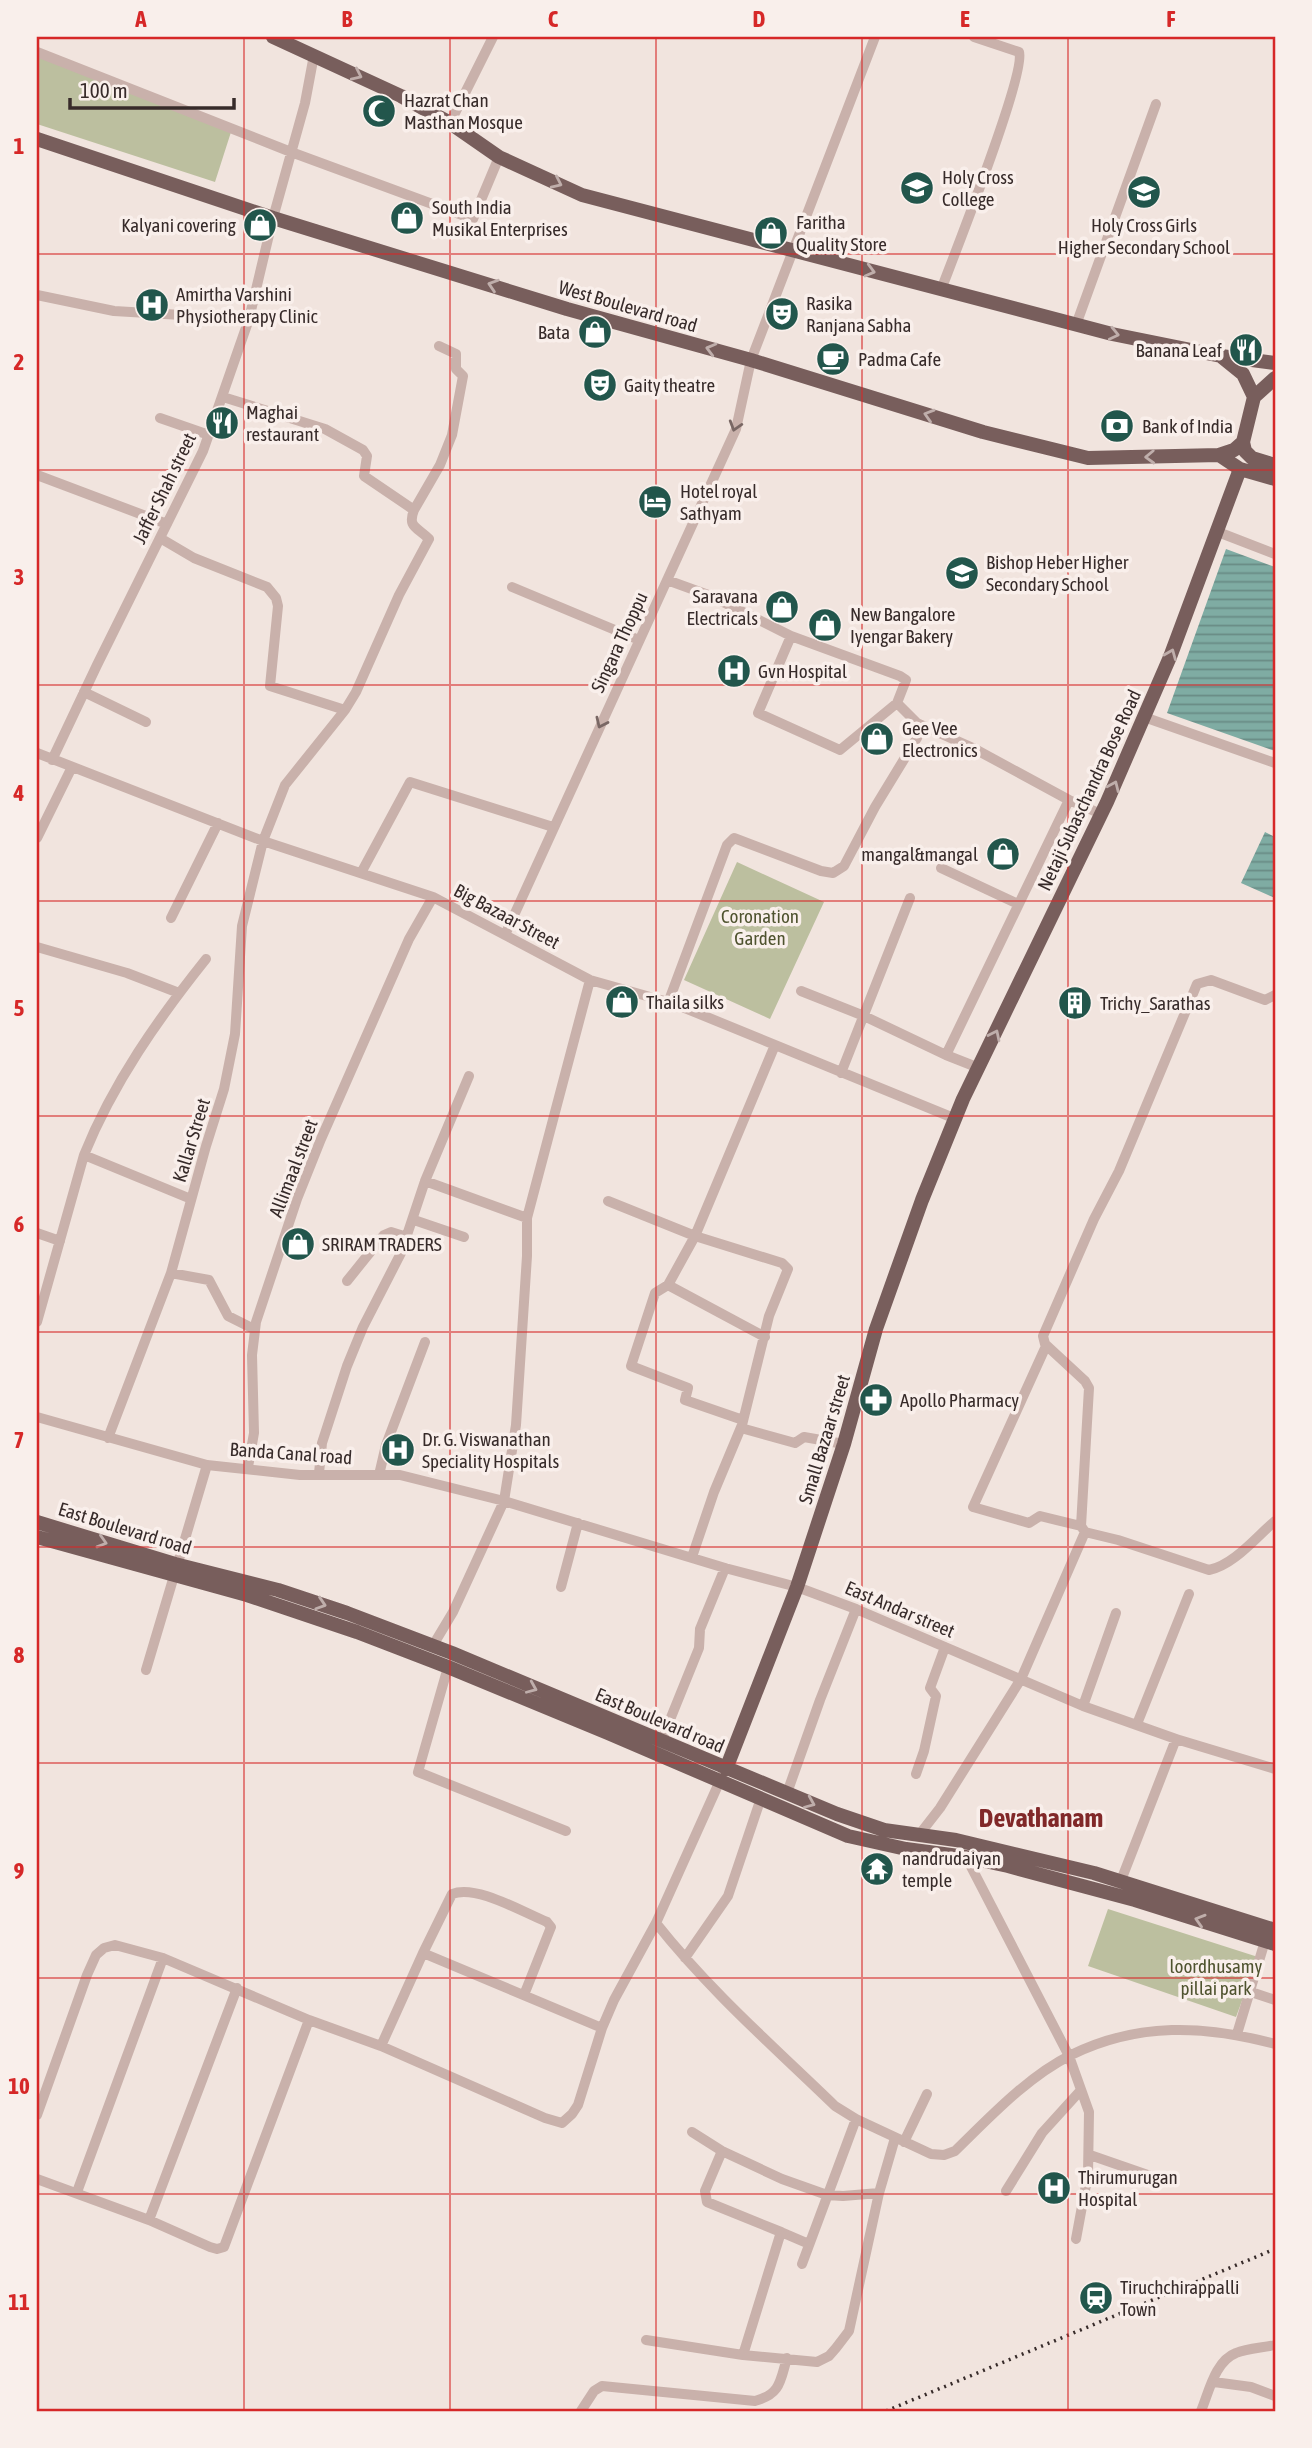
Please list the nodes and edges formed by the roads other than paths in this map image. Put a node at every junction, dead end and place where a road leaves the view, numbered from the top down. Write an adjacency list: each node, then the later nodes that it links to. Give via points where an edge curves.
1 (273, 37): 6 (main road)
2 (493, 37): 8 (street)
3 (875, 37): 13 (street, Singara Thoppu)
4 (974, 37): 14 (street, via 1019,52 1021,58)
5 (37, 52): 10 (street)
6 (314, 55): 8 (main road, one-way to 8); 10 (street, Jaffer Shah street)
7 (1156, 104): 17 (street)
8 (450, 123): 11 (main road)
9 (37, 139): 12 (main road, West Boulevard road)
10 (291, 152): 11 (street, via 473,219); 12 (street, Jaffer Shah street)
11 (499, 157): 13 (main road, one-way to 13, via 582,195)
12 (273, 218): 16 (street, Jaffer Shah street); 20 (main road, West Boulevard road, one-way to 12, via 566,309)
13 (792, 251): 14 (main road, one-way to 14); 20 (street, Singara Thoppu)
14 (941, 290): 17 (main road)
15 (37, 295): 16 (street, via 114,311)
16 (249, 318): 23 (street, Jaffer Shah street)
17 (1076, 325): 19 (main road, one-way to 19)
18 (439, 346): 33 (street, via 456,354 456,369 463,376 452,435)
19 (1221, 356): 21 (main road); 24 (main road, via 1243,374)
20 (751, 360): 28 (main road, West Boulevard road, one-way to 20, via 1088,458 983,432); 38 (street, Singara Thoppu, one-way to 38, via 736,429)
21 (1275, 363)
22 (1275, 378): 24 (main road)
23 (223, 397): 26 (street, Jaffer Shah street); 33 (street, via 325,429 363,450 367,456 364,475)
24 (1254, 397): 27 (main road)
25 (160, 418): 26 (street)
26 (209, 435): 34 (street, Jaffer Shah street)
27 (1243, 442): 28 (main road); 29 (main road, via 1252,458)
28 (1219, 455): 30 (main road)
29 (1275, 465)
30 (1240, 469): 32 (main road); 35 (main road, Netaji Subaschandra Bose Road)
31 (37, 475): 34 (street)
32 (1275, 479)
33 (414, 509): 44 (street, Kallar Street, via 412,524 429,542)
34 (167, 524): 36 (street, Jaffer Shah street)
35 (1218, 532): 37 (street); 45 (main road, Netaji Subaschandra Bose Road, one-way to 35)
36 (160, 538): 42 (street, Jaffer Shah street); 44 (street, via 194,558 267,587 278,606 270,686)
37 (1275, 554)
38 (667, 580): 40 (street, via 712,596); 41 (street, Singara Thoppu)
39 (512, 587): 41 (street)
40 (791, 636): 43 (street, via 906,680); 43 (street, via 758,713 840,750)
41 (639, 640): 55 (street, Singara Thoppu, one-way to 55)
42 (84, 692): 46 (street); 49 (street, Jaffer Shah street)
43 (897, 703): 47 (street)
44 (345, 710): 57 (street, Kallar Street, via 285,785)
45 (1144, 717): 50 (street); 53 (main road, Netaji Subaschandra Bose Road, one-way to 45)
46 (146, 722)
47 (917, 723): 52 (street); 71 (street, via 917,738 844,866 833,873 821,871 734,838 727,845)
48 (37, 754): 49 (street, Big Bazaar Street)
49 (52, 760): 51 (street, Big Bazaar Street)
50 (1275, 763)
51 (72, 767): 54 (street, Big Bazaar Street); 56 (street)
52 (1069, 800): 53 (street); 62 (street)
53 (1101, 814): 75 (main road, Netaji Subaschandra Bose Road, one-way to 53)
54 (218, 823): 57 (street, Big Bazaar Street); 63 (street)
55 (553, 827): 59 (street, via 410,782); 64 (street, Singara Thoppu)
56 (37, 838)
57 (262, 841): 59 (street, Big Bazaar Street); 81 (street, Kallar Street, via 243,926 225,1089)
58 (941, 868): 62 (street)
59 (361, 873): 60 (street, Big Bazaar Street)
60 (433, 897): 64 (street, Big Bazaar Street); 94 (street, Allimaal street, via 409,939 321,1139)
61 (910, 898): 72 (street)
62 (1018, 904): 74 (street)
63 (172, 918)
64 (505, 935): 67 (street, Big Bazaar Street)
65 (37, 947): 69 (street)
66 (206, 959): 69 (street)
67 (590, 980): 71 (street, Big Bazaar Street); 83 (street)
68 (801, 991): 72 (street)
69 (179, 993): 79 (street, via 118,1086)
70 (1275, 995): 97 (street, via 1262,1000 1211,980 1198,984 1046,1328)
71 (668, 1003): 73 (street, Big Bazaar Street)
72 (863, 1016): 74 (street); 76 (street)
73 (775, 1045): 76 (street, Big Bazaar Street); 86 (street)
74 (946, 1055): 75 (street)
75 (979, 1068): 78 (main road, Netaji Subaschandra Bose Road)
76 (841, 1073): 78 (street, Big Bazaar Street)
77 (468, 1076): 80 (street)
78 (956, 1119): 101 (main road, Small Bazaar street, via 876,1329)
79 (85, 1155): 81 (street); 89 (street)
80 (425, 1181): 83 (street); 84 (street)
81 (191, 1199): 90 (street, Kallar Street)
82 (608, 1201): 86 (street)
83 (527, 1218): 106 (street, via 516,1425)
84 (414, 1220): 87 (street); 88 (street)
85 (37, 1233): 89 (street)
86 (695, 1236): 92 (street); 95 (street, via 787,1266)
87 (407, 1237): 91 (street, via 391,1232 384,1235); 104 (street, via 347,1366 322,1444)
88 (464, 1237)
89 (60, 1241): 93 (street)
90 (171, 1273): 94 (street, via 209,1280 228,1316); 100 (street, Kallar Street)
91 (347, 1281)
92 (668, 1285): 95 (street); 99 (street, via 656,1293 631,1366 688,1388 685,1400)
93 (37, 1322)
94 (254, 1329): 103 (street, Allimaal street, via 254,1433)
95 (765, 1337): 99 (street)
96 (425, 1342): 105 (street)
97 (1046, 1346): 110 (street, via 1089,1388); 110 (street, via 973,1507 1030,1523 1040,1516)
98 (37, 1417): 100 (street, Banda Canal road)
99 (742, 1424): 101 (street, via 795,1443 804,1437); 112 (street)
100 (108, 1438): 102 (street, Banda Canal road)
101 (844, 1444): 116 (main road, Small Bazaar street)
102 (207, 1465): 103 (street, Banda Canal road); 114 (street)
103 (248, 1467): 104 (street, Banda Canal road)
104 (318, 1474): 105 (street, Banda Canal road)
105 (379, 1475): 106 (street, Banda Canal road, via 400,1475)
106 (504, 1501): 109 (street, East Andar street); 120 (street)
107 (1275, 1521): 110 (street, via 1230,1560 1209,1570)
108 (37, 1522): 114 (main road, East Boulevard road, one-way to 114)
109 (578, 1523): 112 (street, East Andar street); 115 (street)
110 (1083, 1529): 124 (street)
111 (37, 1537): 114 (main road)
112 (692, 1557): 113 (street, East Andar street)
113 (725, 1568): 116 (street, East Andar street); 128 (street)
114 (174, 1570): 120 (main road, East Boulevard road, one-way to 120, via 278,1590); 122 (main road); 123 (street)
115 (561, 1587)
116 (797, 1587): 118 (street, East Andar street); 131 (main road, Small Bazaar street)
117 (1189, 1594): 126 (street)
118 (856, 1609): 121 (street, East Andar street); 132 (street)
119 (1116, 1613): 125 (street)
120 (432, 1647): 128 (main road, East Boulevard road, one-way to 128)
121 (944, 1647): 124 (street, East Andar street); 130 (street, via 930,1688 936,1696)
122 (448, 1667): 131 (main road); 134 (street, via 418,1772)
123 (146, 1670)
124 (1021, 1679): 125 (street, East Andar street); 135 (street)
125 (1083, 1706): 126 (street, East Andar street)
126 (1137, 1724): 127 (street, East Andar street)
127 (1175, 1738): 129 (street, East Andar street); 138 (street)
128 (661, 1742): 131 (main road, East Boulevard road)
129 (1275, 1769)
130 (916, 1774)
131 (723, 1775): 132 (main road, East Boulevard road); 133 (main road); 139 (street)
132 (787, 1793): 135 (main road, East Boulevard road, one-way to 135, via 884,1830)
133 (761, 1798): 137 (main road, via 848,1836); 143 (street, via 727,1899)
134 (566, 1831)
135 (919, 1835): 136 (main road, East Boulevard road)
136 (956, 1840): 137 (street); 138 (main road, East Boulevard road)
137 (966, 1857): 140 (main road, one-way to 137); 153 (street)
138 (1120, 1883): 140 (main road, East Boulevard road)
139 (656, 1923): 143 (street); 149 (street)
140 (1272, 1938): 145 (street)
141 (424, 1953): 146 (street); 146 (street, via 452,1894 478,1893 551,1927); 152 (street)
142 (163, 1958): 144 (street); 156 (street, via 115,1945 96,1955); 165 (street)
143 (685, 1958): 157 (street, via 835,2106)
144 (237, 1988): 148 (street); 168 (street)
145 (1251, 1992): 147 (street); 150 (street)
146 (524, 1995): 149 (street)
147 (1275, 2000)
148 (309, 2020): 152 (street); 168 (street, via 226,2245 212,2248)
149 (602, 2028): 152 (street, via 578,2105 562,2123)
150 (1237, 2034): 151 (street); 153 (street, via 1138,2032)
151 (1275, 2044)
152 (381, 2046)
153 (1069, 2056): 154 (street); 159 (street, via 1011,2097 952,2152 931,2154)
154 (1081, 2090): 161 (street, via 1090,2119); 164 (street, via 1042,2133)
155 (927, 2094): 159 (street)
156 (37, 2115)
157 (856, 2119): 159 (street); 167 (street)
158 (692, 2132): 160 (street)
159 (900, 2140): 166 (street)
160 (722, 2151): 167 (street); 169 (street, via 705,2191 707,2202)
161 (1090, 2155): 163 (street); 170 (street)
162 (37, 2179): 165 (street)
163 (1165, 2181)
164 (1006, 2191)
165 (76, 2192): 168 (street)
166 (878, 2193): 167 (street); 176 (street, via 849,2331 829,2356 817,2362)
167 (827, 2195): 171 (street)
168 (149, 2220)
169 (781, 2232): 171 (street); 175 (street)
170 (1076, 2239)
171 (809, 2244): 172 (street)
172 (802, 2264)
173 (646, 2340): 175 (street)
174 (1275, 2345): 177 (street, via 1226,2358)
175 (743, 2355): 176 (street)
176 (787, 2358): 179 (street, via 776,2390 768,2398 755,2401 605,2386 594,2391)
177 (1214, 2382): 178 (street); 180 (street)
178 (1275, 2396)
179 (581, 2411)
180 (1201, 2411)

